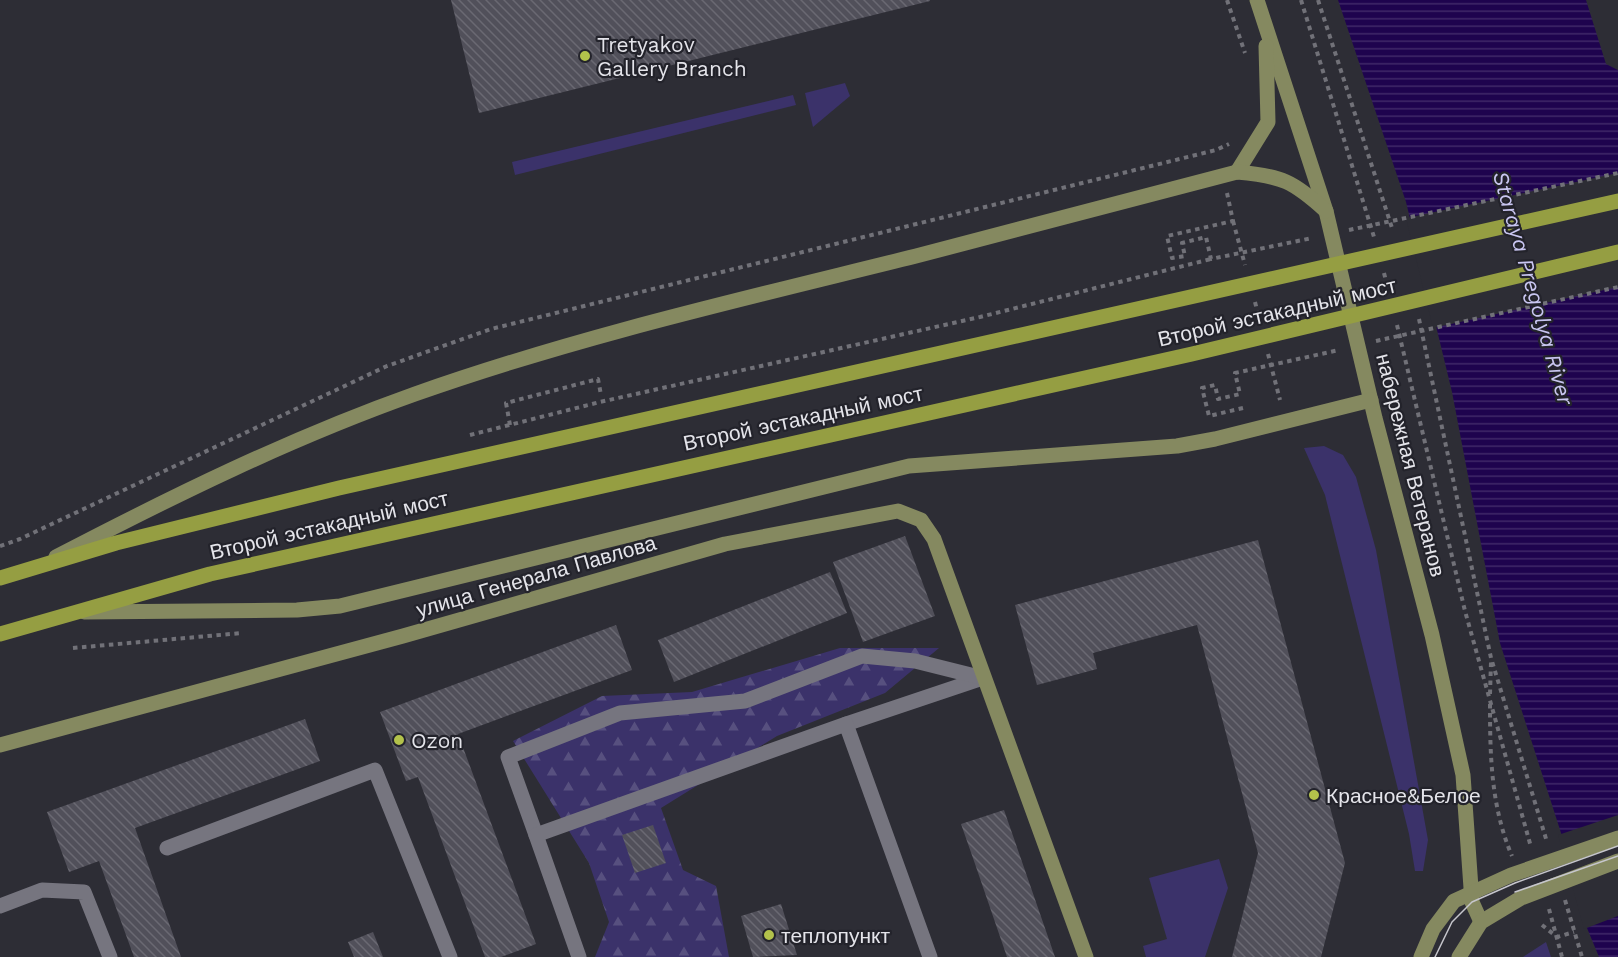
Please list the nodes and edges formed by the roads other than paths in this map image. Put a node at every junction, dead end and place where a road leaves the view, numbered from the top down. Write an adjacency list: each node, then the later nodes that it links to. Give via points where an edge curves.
1 (1257, 0): 2 (main road, набережная Ветеранов)
2 (1266, 25): 3 (main road, via 1268,122); 5 (main road, набережная Ветеранов)
3 (1229, 174): 5 (main road, via 1267,175 1288,181); 8 (main road, via 705,307 570,344 411,395 181,492)
4 (1618, 201): 8 (main road, Второй эстакадный мост, via 350,486)
5 (1326, 212): 7 (main road, набережная Ветеранов)
6 (1618, 252): 10 (main road, Второй эстакадный мост, via 1192,354 333,545)
7 (1371, 400): 10 (main road, via 1205,441 909,466 340,606); 19 (main road, набережная Ветеранов, via 1432,634 1463,774)
8 (42, 564): 9 (main road, Второй эстакадный мост)
9 (0, 578)
10 (72, 613): 11 (main road, Второй эстакадный мост)
11 (0, 634)
12 (983, 678): 13 (lane); 14 (main road, улица Генерала Павлова, via 934,539 921,519 898,511 725,544); 15 (lane, via 915,661 862,656 745,701 620,713 508,757); 26 (main road, улица Генерала Павлова)
13 (846, 724): 15 (lane); 25 (lane)
14 (0, 745)
15 (536, 835): 24 (lane)
16 (1618, 838): 19 (main road, via 1514,871)
17 (167, 848): 23 (lane, via 375,770)
18 (1618, 861): 21 (main road, via 1521,898)
19 (1472, 890): 21 (main road, набережная Ветеранов, via 1474,910); 27 (main road, via 1444,912)
20 (0, 906): 22 (lane, via 42,890 84,892)
21 (1481, 922): 28 (main road)
22 (110, 957)
23 (450, 957)
24 (579, 957)
25 (930, 957)
26 (1086, 957)
27 (1421, 957)
28 (1459, 957)

